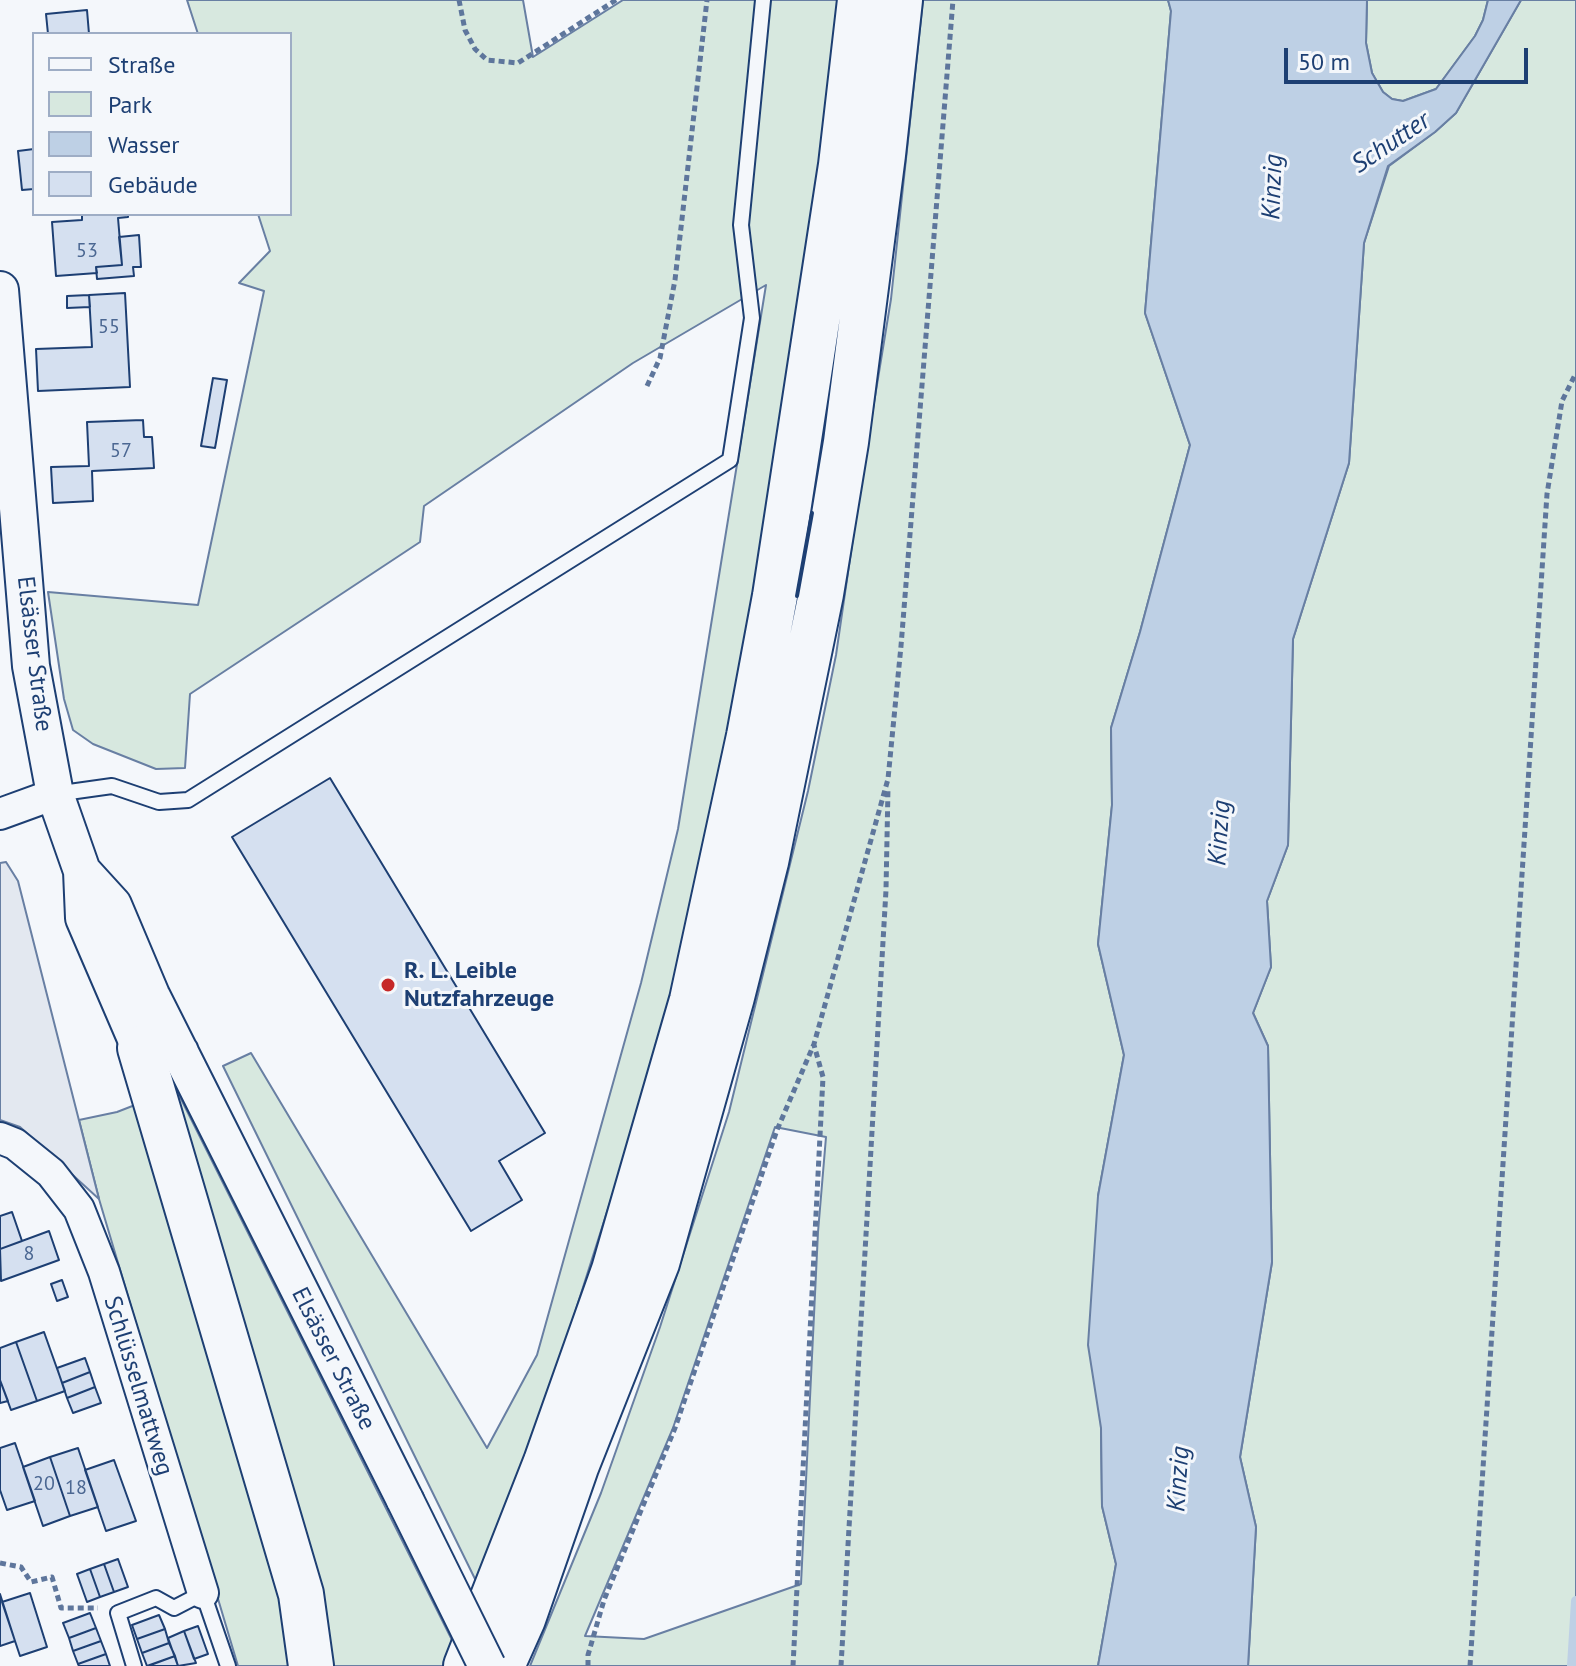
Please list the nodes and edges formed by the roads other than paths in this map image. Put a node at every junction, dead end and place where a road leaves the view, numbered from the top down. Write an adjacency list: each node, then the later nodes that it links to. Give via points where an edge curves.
1 (763, 0): 5 (lane, via 741,225 752,318 730,460 188,800 159,802 112,786)
2 (860, 0): 13 (highway, via 841,165 775,596 692,1000 614,1270)
3 (900, 0): 15 (highway, via 846,442 766,862 657,1263)
4 (0, 290): 5 (street, Elsässer Straße, via 26,624)
5 (55, 794): 6 (street); 7 (street, Elsässer Straße, via 82,871 84,918)
6 (0, 814)
7 (160, 1050): 12 (highway, via 301,1594); 14 (street, Elsässer Straße, bridge, via 405,1500)
8 (0, 1138): 9 (street, Schlüsselmattweg, via 51,1173 79,1209 104,1272)
9 (203, 1593): 10 (lane, via 174,1608 156,1598 118,1613); 11 (lane, Schlüsselmattweg)
10 (134, 1666)
11 (228, 1666)
12 (311, 1666)
13 (466, 1666)
14 (487, 1666)
15 (502, 1666)

